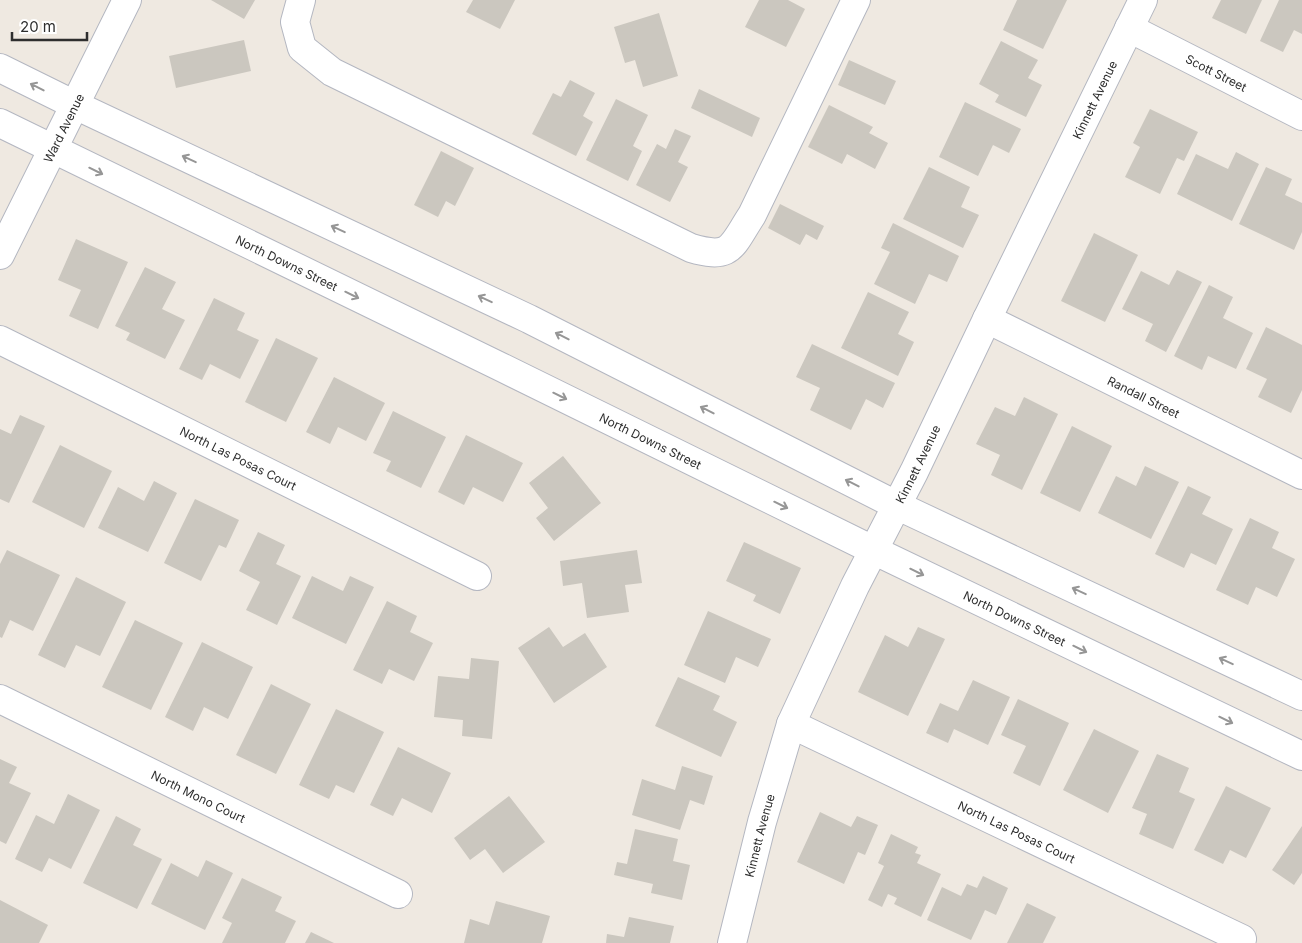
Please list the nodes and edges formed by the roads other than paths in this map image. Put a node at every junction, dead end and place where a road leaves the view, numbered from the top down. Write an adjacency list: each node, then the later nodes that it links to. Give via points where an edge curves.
1 (127, 0): 7 (street, Ward Avenue)
2 (301, 0): 3 (street, via 295,22 302,48 332,72 690,248 720,253 731,248 752,215)
3 (856, 0)
4 (1144, 0): 5 (street, Kinnett Avenue)
5 (1129, 28): 8 (street, Scott Street); 12 (street, Kinnett Avenue)
6 (0, 68): 7 (street, one-way to 6)
7 (74, 105): 10 (street, Ward Avenue); 15 (street, one-way to 7, via 529,319)
8 (1302, 116)
9 (0, 123): 10 (street, North Downs Street)
10 (52, 150): 11 (street, Ward Avenue); 16 (street, North Downs Street, one-way to 16)
11 (0, 255)
12 (987, 319): 14 (street, Randall Street); 15 (street, Kinnett Avenue)
13 (0, 340): 17 (street, North Las Posas Court)
14 (1302, 475)
15 (896, 505): 16 (street, Kinnett Avenue); 18 (street, one-way to 15)
16 (873, 550): 20 (street, Kinnett Avenue); 21 (street, North Downs Street, one-way to 21)
17 (477, 576)
18 (1302, 696)
19 (0, 699): 22 (street, North Mono Court)
20 (791, 724): 23 (street, North Las Posas Court); 24 (street, Kinnett Avenue, via 762,822)
21 (1302, 756)
22 (398, 894)
23 (1242, 939)
24 (732, 943)

